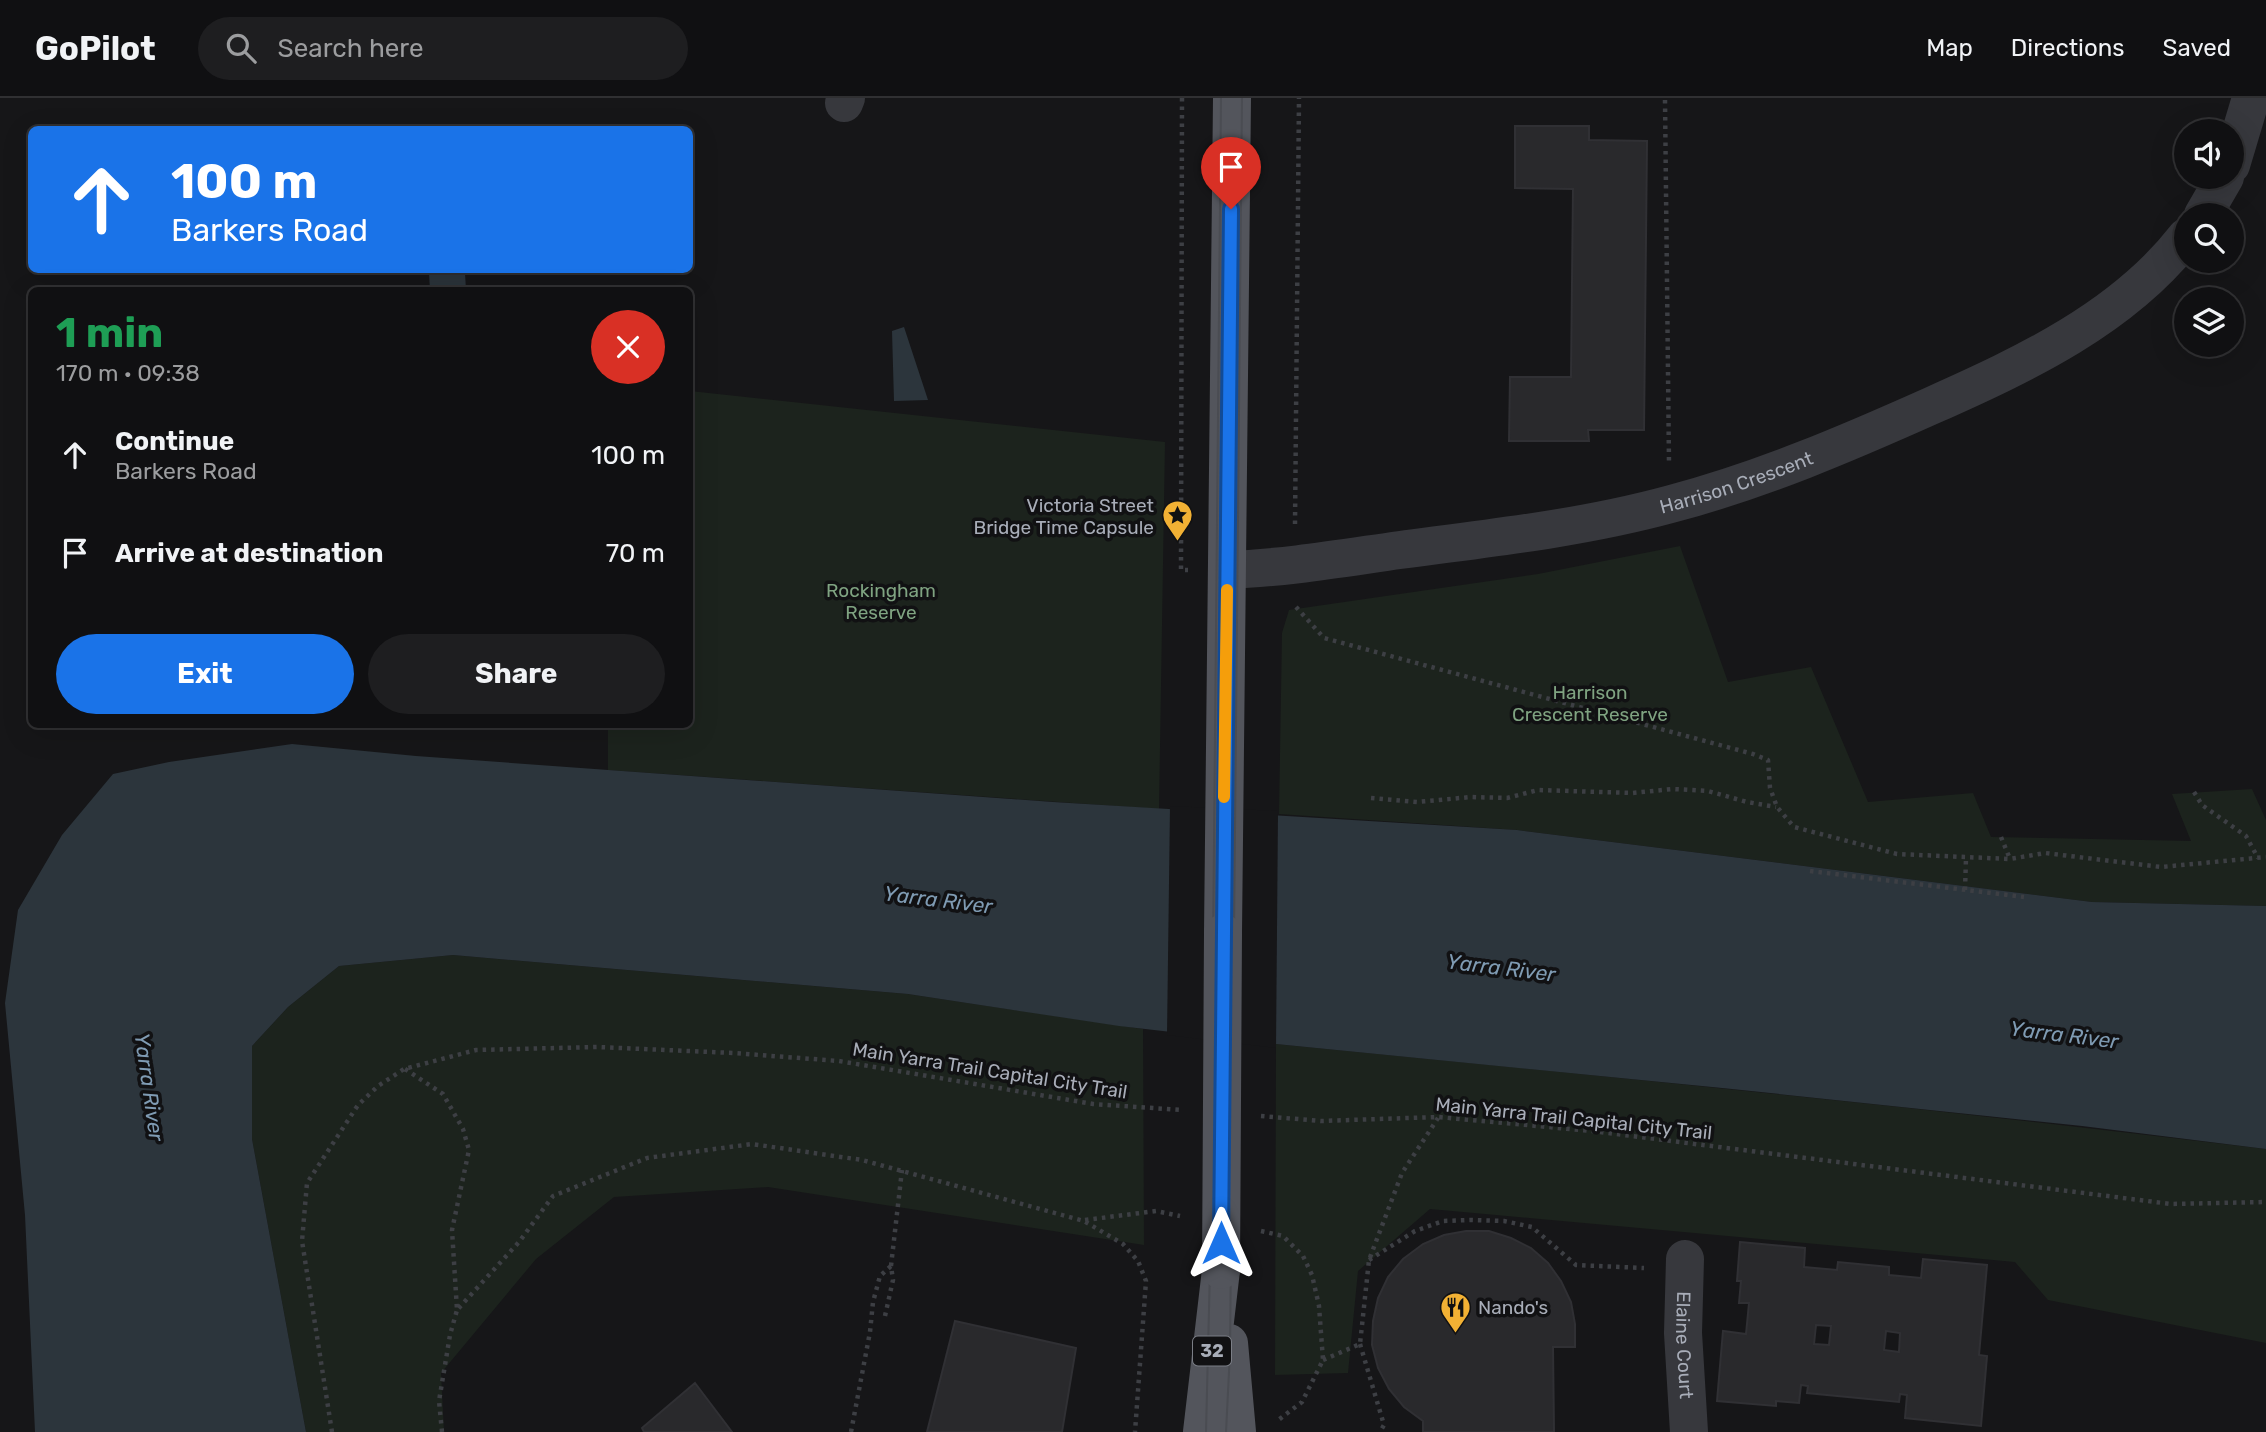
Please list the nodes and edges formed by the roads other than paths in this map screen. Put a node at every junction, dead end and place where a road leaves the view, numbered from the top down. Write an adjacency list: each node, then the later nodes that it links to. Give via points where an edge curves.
1 (1232, 98): 5 (main road, 32)
2 (2251, 98): 3 (street)
3 (2244, 121)
4 (2174, 252): 5 (street, Harrison Crescent, via 2120,302 2058,344 1988,380 1764,476 1671,505 1553,530)
5 (1227, 570): 7 (main road, 32, bridge)
6 (1685, 1264): 10 (street, Elaine Court, via 1683,1332)
7 (1221, 1270): 8 (main road, 32); 9 (main road, 32)
8 (1255, 1428)
9 (1202, 1432)
10 (1689, 1432)

